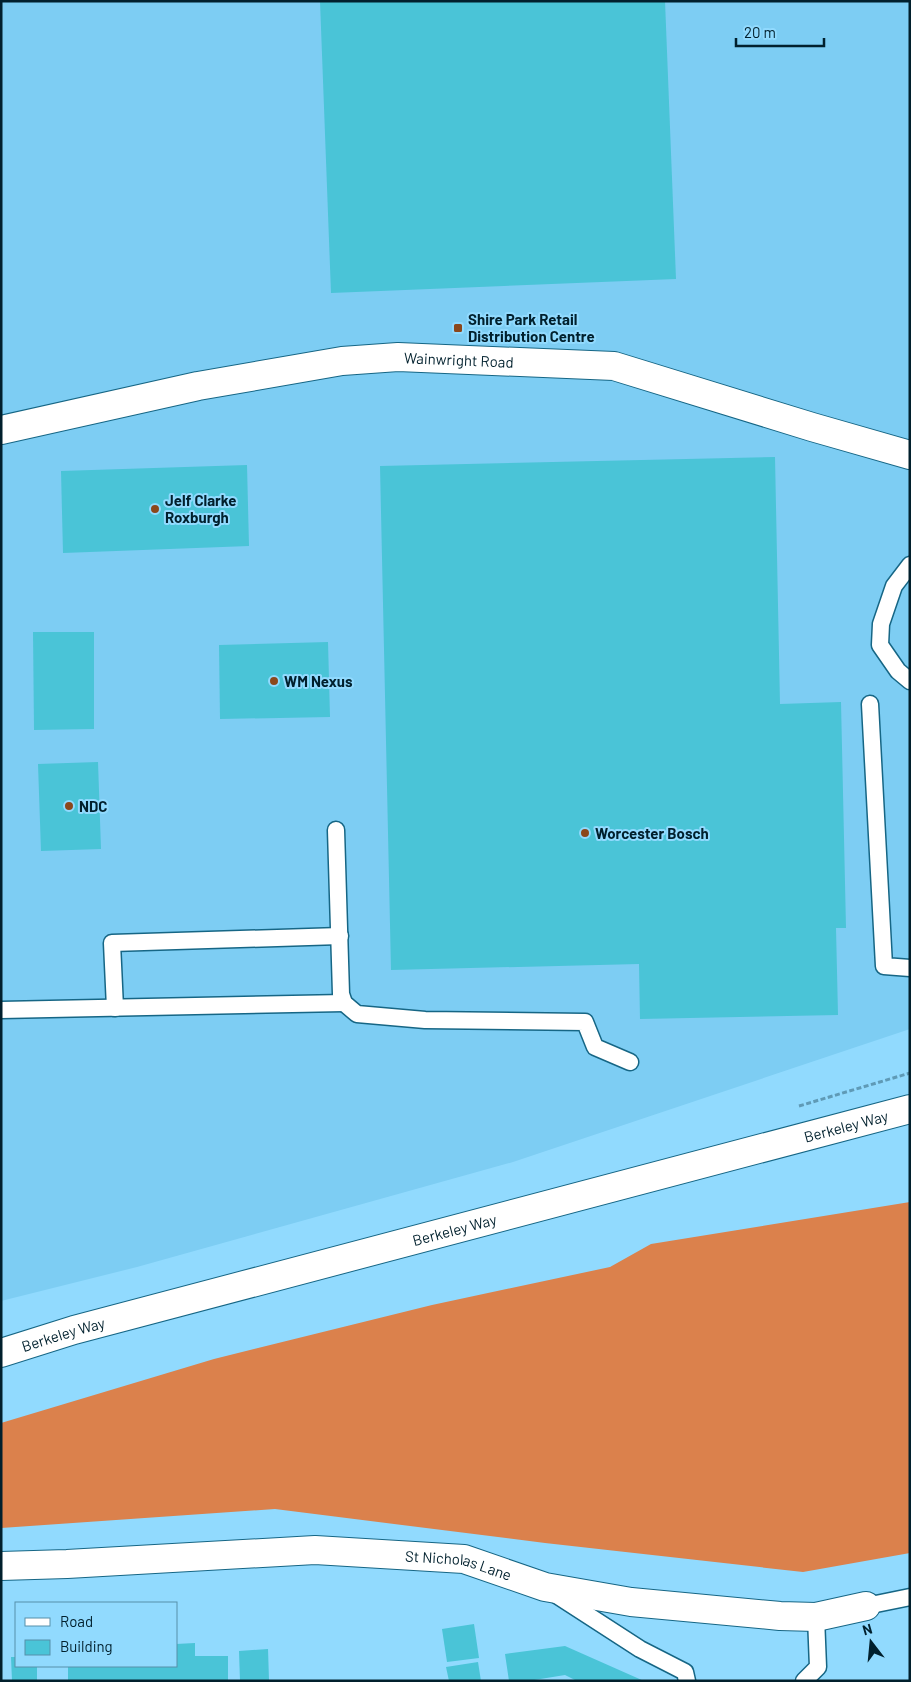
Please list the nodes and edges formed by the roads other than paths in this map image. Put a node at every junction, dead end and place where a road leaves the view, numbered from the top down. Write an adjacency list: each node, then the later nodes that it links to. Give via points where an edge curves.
1 (3, 427): 2 (street, Wainwright Road, via 208,384 342,361 398,357 614,366)
2 (910, 455)
3 (910, 566): 4 (lane, via 894,586 881,624 880,645 898,671)
4 (910, 680)
5 (870, 704): 8 (lane, via 884,966)
6 (336, 830): 7 (lane)
7 (340, 936): 9 (lane); 10 (lane, via 112,944)
8 (910, 968)
9 (344, 1003): 10 (lane); 12 (lane, via 357,1014 425,1020 585,1022 595,1047)
10 (115, 1008): 11 (lane)
11 (1, 1010)
12 (630, 1062)
13 (910, 1109): 14 (street, Berkeley Way, via 84,1327)
14 (1, 1353)
15 (1, 1566): 16 (street, St Nicholas Lane, via 315,1550 464,1559)
16 (545, 1587): 19 (street, St Nicholas Lane, via 631,1602); 20 (lane, via 640,1649 685,1672)
17 (910, 1597): 18 (lane, St Nicholas Lane)
18 (866, 1606): 19 (street, St Nicholas Lane)
19 (816, 1617): 21 (lane, via 818,1667)
20 (687, 1681)
21 (804, 1681)

